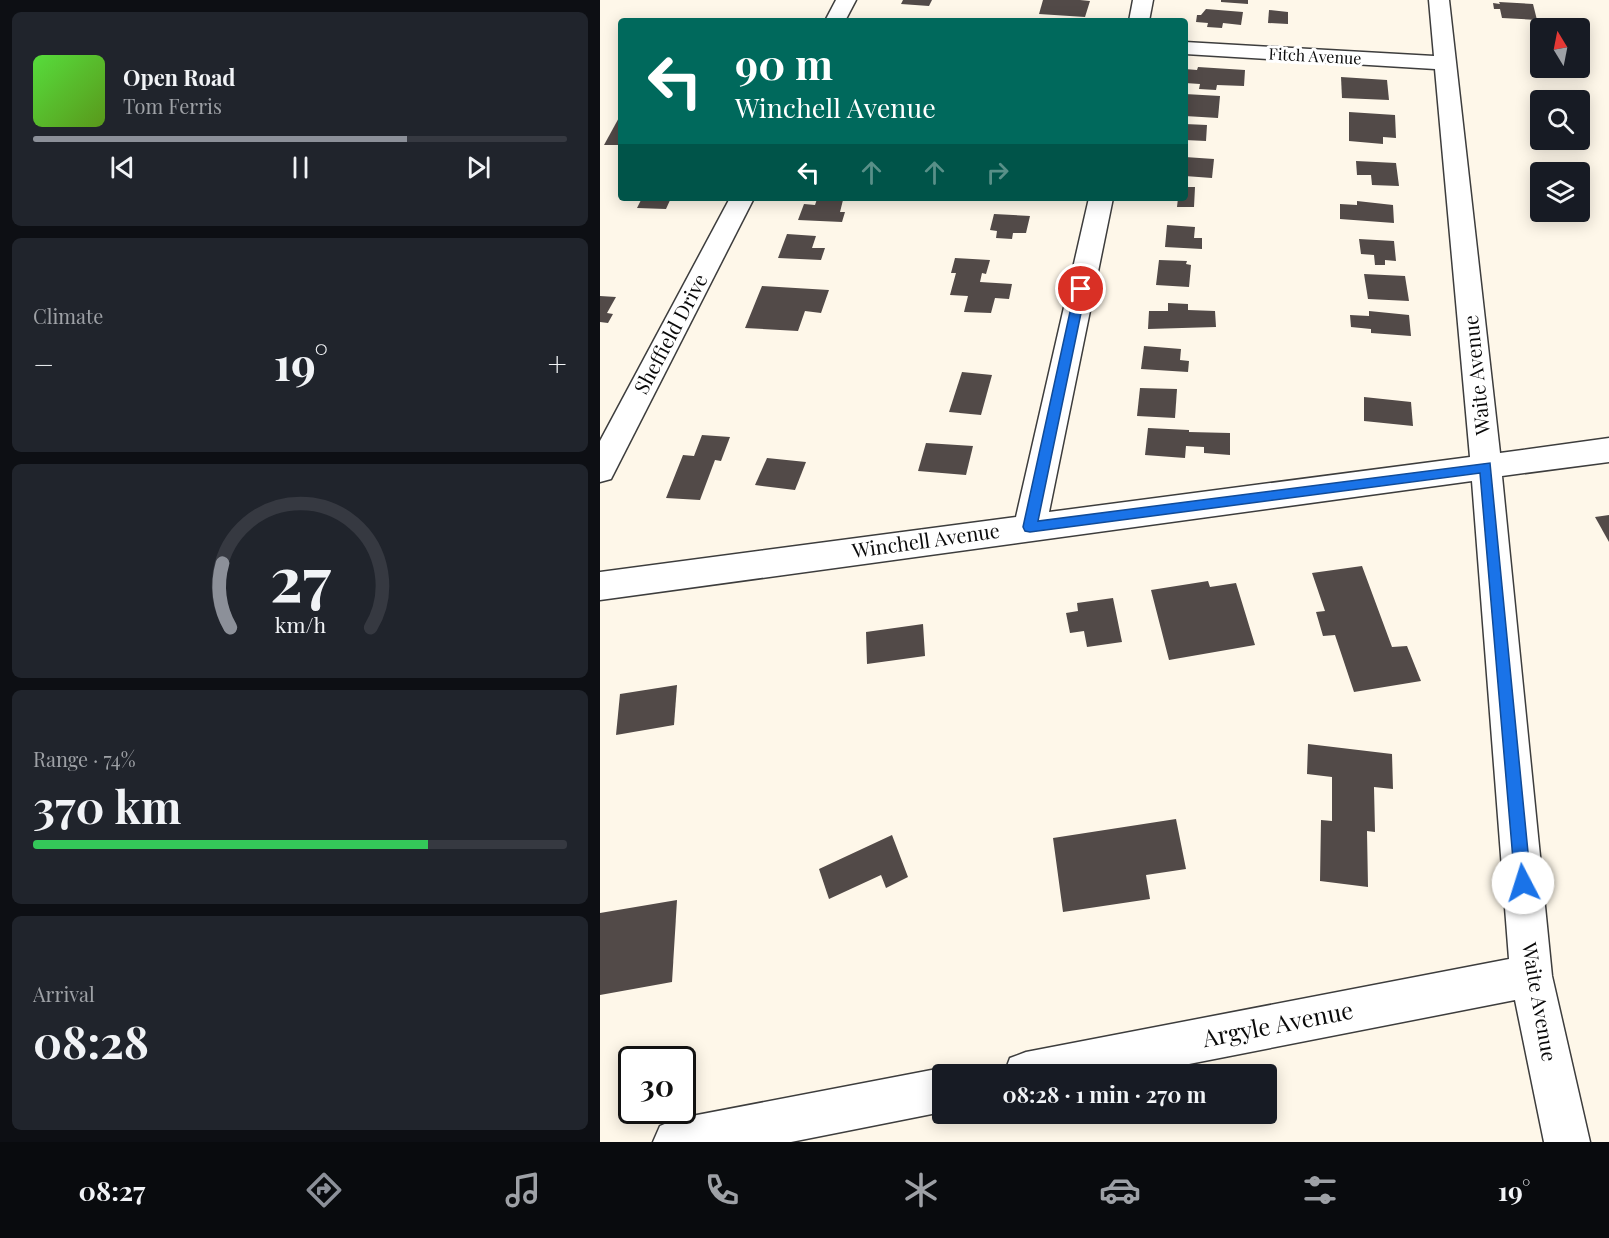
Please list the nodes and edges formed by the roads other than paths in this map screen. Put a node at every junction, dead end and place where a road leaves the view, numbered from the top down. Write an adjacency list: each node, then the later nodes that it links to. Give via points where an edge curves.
1 (846, 0): 4 (street)
2 (1143, 0): 5 (street)
3 (1439, 0): 7 (street, Waite Avenue)
4 (837, 18)
5 (1140, 18)
6 (1188, 48): 7 (street, Fitch Avenue)
7 (1445, 63): 11 (street, Waite Avenue)
8 (740, 201): 12 (street, Sheffield Drive)
9 (1100, 201): 13 (street)
10 (1609, 450): 11 (street, Winchell Avenue)
11 (1486, 467): 13 (street, Winchell Avenue); 15 (street, Waite Avenue)
12 (600, 470)
13 (1030, 527): 14 (street, Winchell Avenue)
14 (600, 586)
15 (1531, 976): 16 (street, Argyle Avenue); 19 (street, Waite Avenue)
16 (1078, 1064)
17 (932, 1092): 18 (street)
18 (676, 1142)
19 (1567, 1142)

